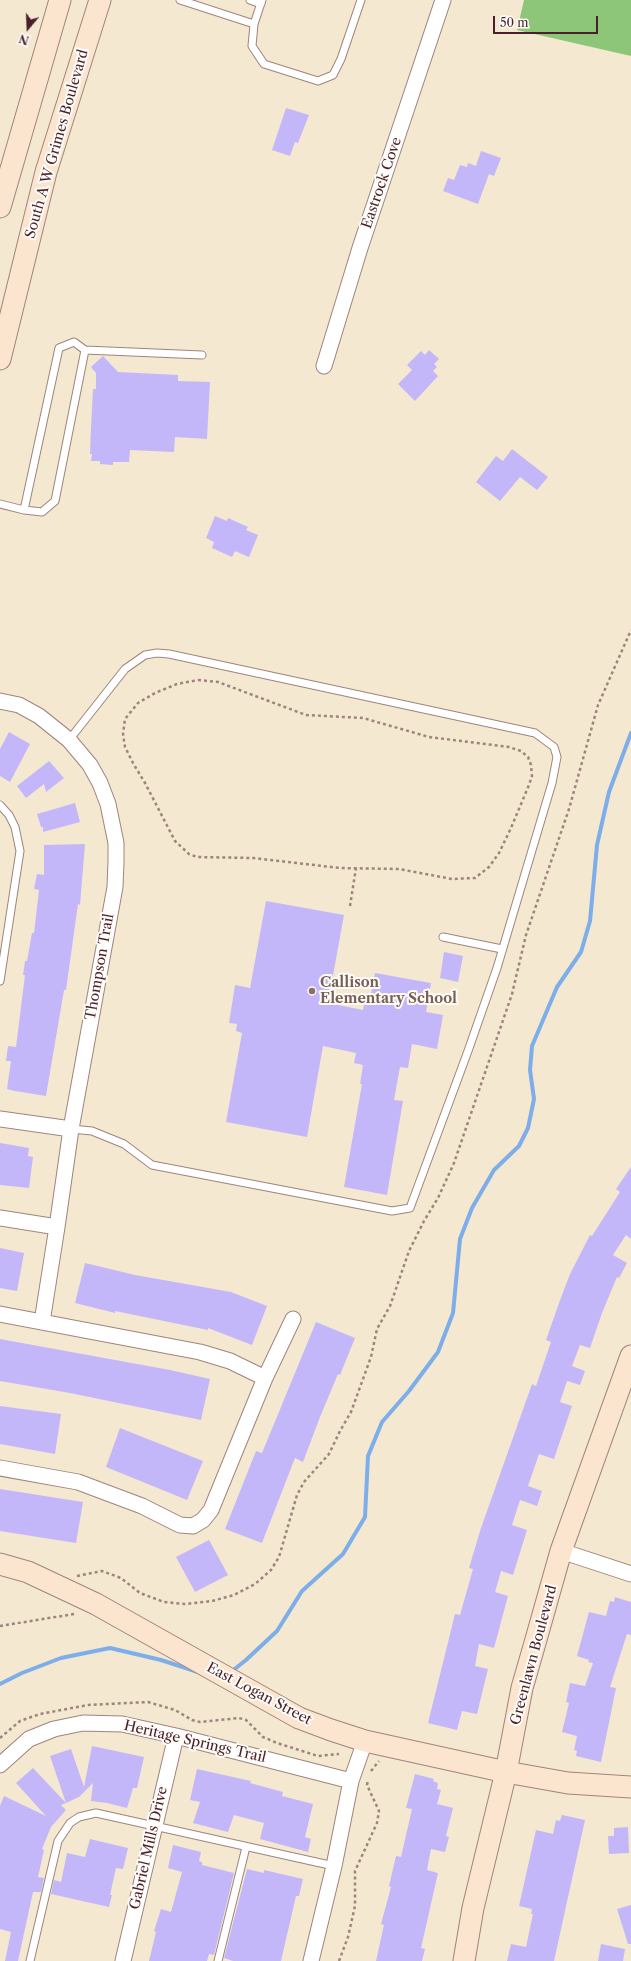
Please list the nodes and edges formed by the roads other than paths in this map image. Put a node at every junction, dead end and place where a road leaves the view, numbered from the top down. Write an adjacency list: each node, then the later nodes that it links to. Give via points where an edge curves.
1 (60, 0): 9 (street)
2 (100, 0): 12 (street, South A W Grimes Boulevard, via 46,172)
3 (180, 0): 8 (lane)
4 (250, 0): 7 (lane)
5 (361, 0): 8 (lane, via 333,75 318,81 264,64 252,46)
6 (443, 0): 13 (street, Eastrock Cove, via 360,248)
7 (261, 2): 8 (lane)
8 (254, 24)
9 (0, 207)
10 (85, 350): 11 (lane); 15 (lane, via 55,501 42,512); 15 (lane, via 74,342 59,348)
11 (202, 356)
12 (0, 359)
13 (324, 366)
14 (0, 504): 15 (lane)
15 (24, 510)
16 (0, 701): 17 (street, Thompson Trail, via 19,705 39,716)
17 (69, 740): 20 (lane, via 125,669 145,655 157,653 535,733 554,747 557,757 556,770); 23 (street, Thompson Trail, via 90,765 100,783 113,823 116,856 115,887)
18 (0, 805): 21 (lane, via 15,827 20,851)
19 (443, 937): 20 (lane)
20 (502, 949): 23 (lane, via 468,1051 410,1208 392,1211 152,1165 124,1144 92,1131)
21 (0, 982)
22 (0, 1119): 23 (street)
23 (71, 1129): 25 (street, Thompson Trail)
24 (0, 1218): 25 (street)
25 (57, 1227): 28 (street, Thompson Trail)
26 (0, 1314): 28 (street)
27 (292, 1319): 30 (street)
28 (42, 1322): 30 (street, via 200,1352 230,1361)
29 (631, 1356): 32 (street, Greenlawn Boulevard)
30 (265, 1378): 31 (street, via 211,1510 203,1520 193,1526 180,1525 142,1506 78,1482)
31 (0, 1468)
32 (562, 1551): 34 (street); 38 (street, Greenlawn Boulevard, via 522,1688)
33 (0, 1564): 36 (street, East Logan Street, via 28,1572 96,1604 299,1718)
34 (631, 1574)
35 (176, 1736): 37 (street, Heritage Springs Trail, via 122,1724 83,1723 54,1729 29,1739); 39 (street, Heritage Springs Trail); 41 (street, Gabriel Mills Drive)
36 (364, 1742): 38 (street, East Logan Street); 39 (street)
37 (0, 1765)
38 (506, 1772): 40 (street, East Logan Street, via 568,1783); 48 (street, Greenlawn Boulevard, via 473,1908)
39 (352, 1781): 43 (street)
40 (631, 1787)
41 (155, 1825): 42 (lane); 44 (lane, via 96,1813 79,1817 70,1823 58,1841); 45 (street, Gabriel Mills Drive)
42 (246, 1847): 43 (lane); 46 (lane)
43 (334, 1866): 47 (street)
44 (30, 1961)
45 (123, 1961)
46 (218, 1961)
47 (311, 1961)
48 (464, 1961)

